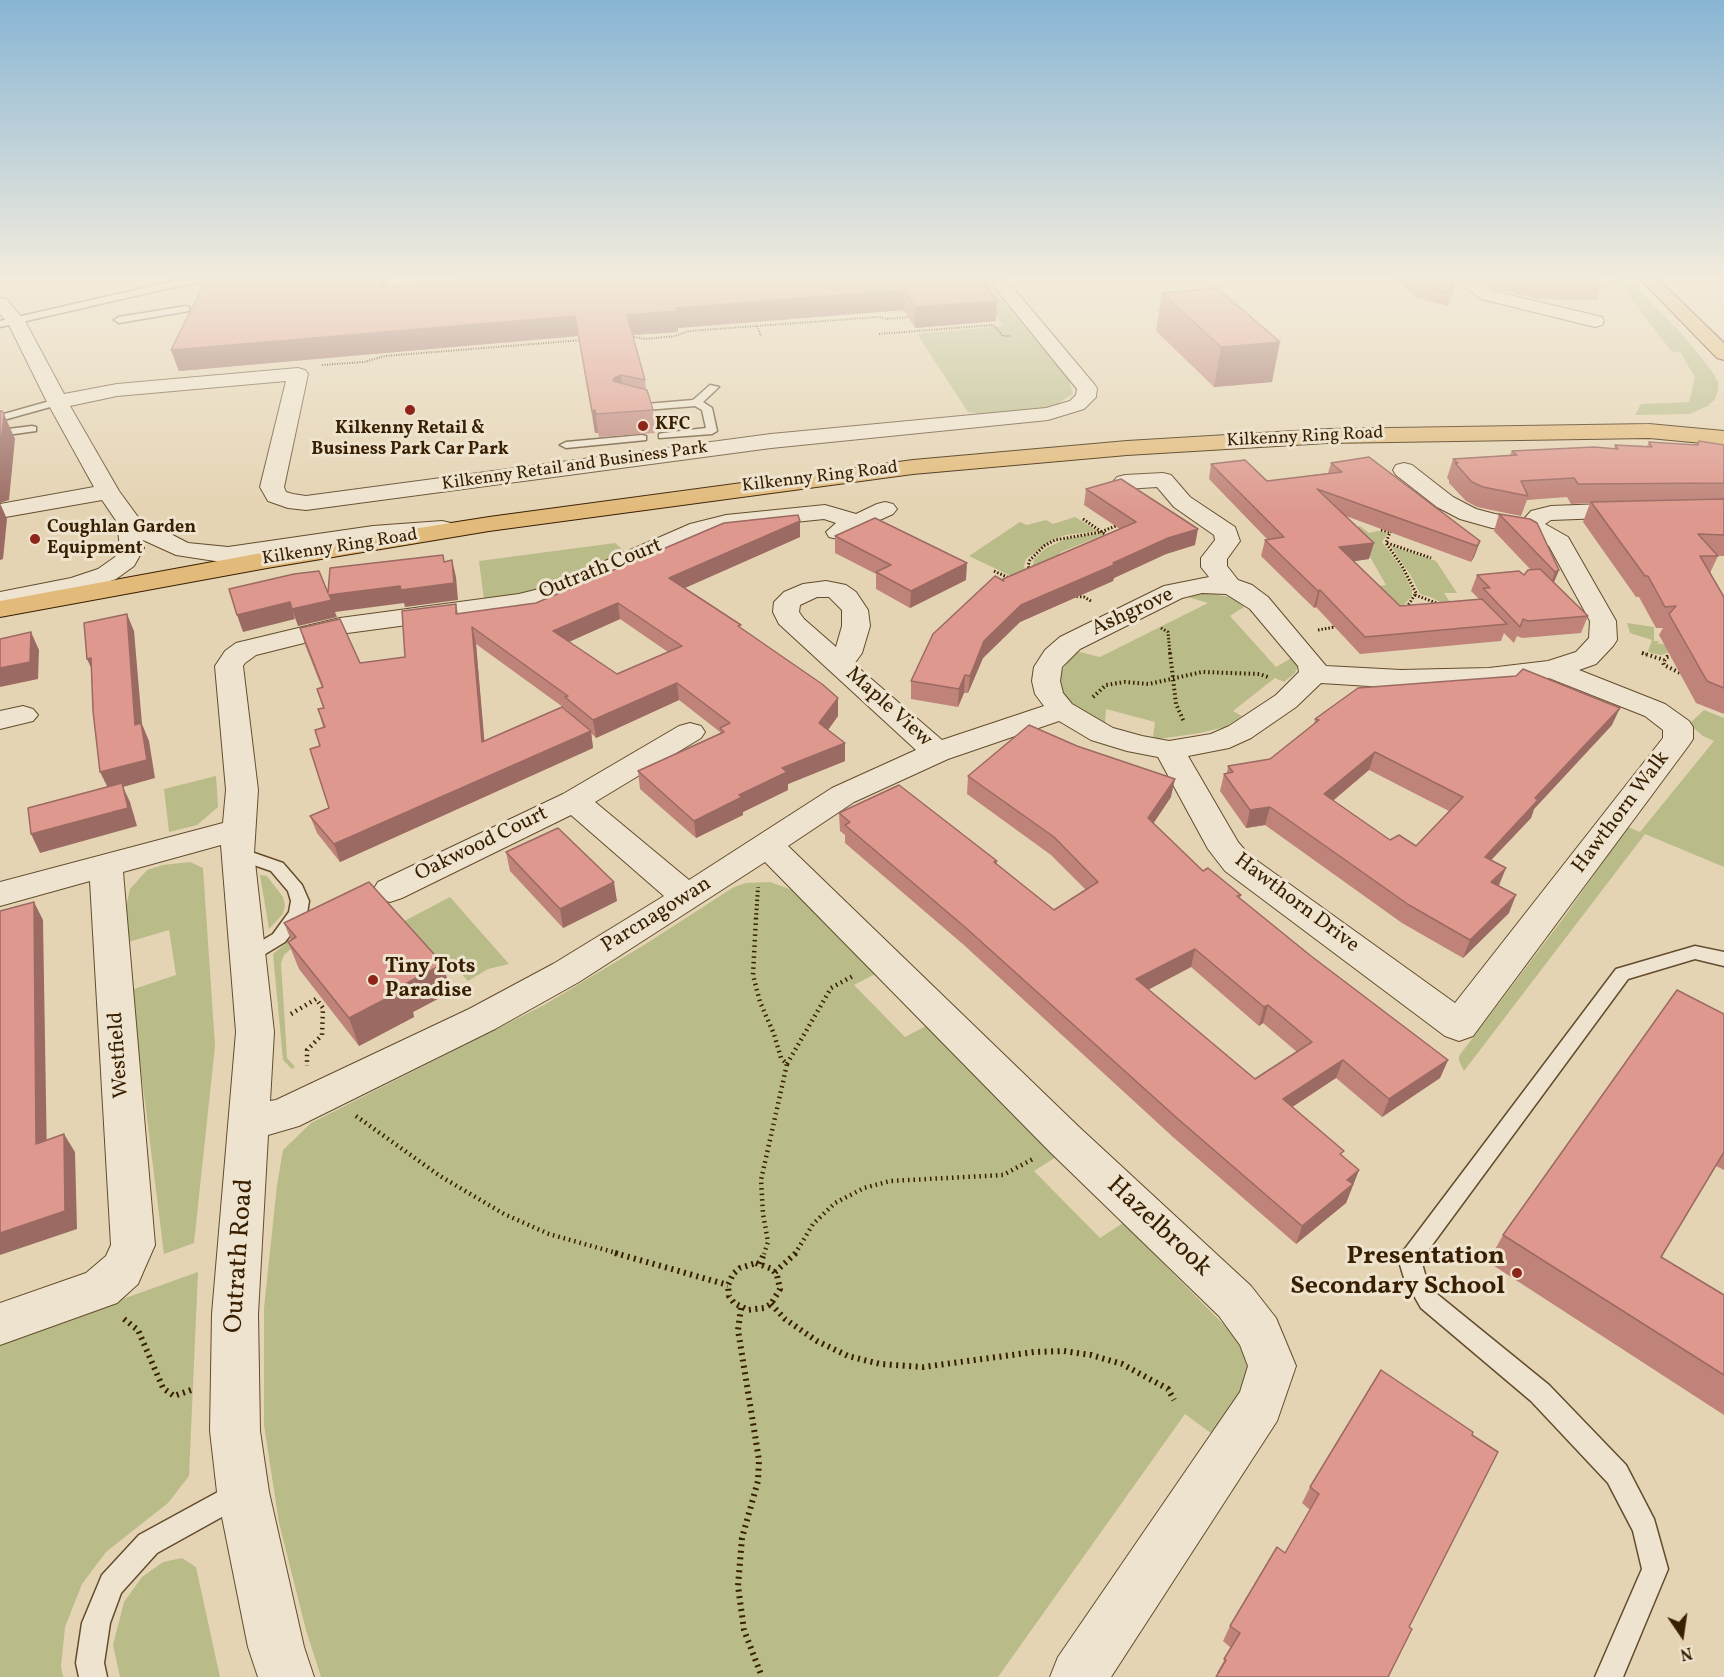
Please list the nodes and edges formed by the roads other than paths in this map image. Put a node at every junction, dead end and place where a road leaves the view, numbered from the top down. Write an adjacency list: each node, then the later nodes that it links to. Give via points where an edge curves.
1 (29, 356): 4 (street)
2 (1060, 356): 4 (street, Kilkenny Retail and Business Park, via 1087,388 1086,397 1077,405 1048,414 771,441 306,503 276,496 272,487 298,374 117,390)
3 (714, 387): 6 (lane)
4 (57, 402): 7 (lane); 18 (street)
5 (623, 402): 6 (lane, via 646,407)
6 (696, 403): 12 (lane, via 706,408 712,431)
7 (0, 418)
8 (1724, 419): 10 (highway, Kilkenny Ring Road)
9 (32, 429): 11 (lane)
10 (1649, 431): 14 (highway, Kilkenny Ring Road); 24 (highway, Kilkenny Ring Road, via 1327,436 1127,448 913,467)
11 (0, 433)
12 (663, 436)
13 (642, 438): 15 (lane)
14 (1724, 438)
15 (566, 445)
16 (1403, 470): 25 (street, via 1468,514)
17 (1125, 482): 27 (street, via 1163,480 1182,502 1226,532 1228,541 1214,558 1214,567)
18 (108, 492): 21 (street); 22 (street)
19 (885, 509): 23 (street)
20 (1650, 510): 25 (street, via 1551,513 1539,516)
21 (0, 511)
22 (129, 522): 24 (street, via 170,545 228,555 373,533); 28 (street, via 132,548 125,561 107,574 77,585)
23 (857, 522): 26 (street); 38 (street, Outrath Court, via 825,512 726,522 699,529 552,594 340,626 246,649 229,666 242,790)
24 (489, 524): 29 (highway, Kilkenny Ring Road)
25 (1530, 527): 31 (street, via 1559,542 1603,621 1603,640 1586,658)
26 (829, 536)
27 (1228, 586): 32 (street, Ashgrove, via 1259,603 1312,665); 33 (street, Ashgrove, via 1202,585 1173,592 1070,644 1055,656 1046,681 1049,694)
28 (0, 600)
29 (0, 609)
30 (840, 664): 36 (street, Maple View)
31 (1552, 669): 32 (street, Hawthorn Walk, via 1489,677); 46 (street, Hawthorn Walk, via 1655,710 1678,727 1678,740)
32 (1306, 682): 35 (street, Ashgrove, via 1286,701 1240,732 1218,742)
33 (1062, 710): 35 (street, Ashgrove, via 1102,734 1138,745); 36 (street, Parcnagowan)
34 (690, 732): 37 (street, Oakwood Court)
35 (1185, 747): 46 (street, Hawthorn Drive, via 1225,849 1237,863)
36 (937, 752): 39 (street, Parcnagowan, via 843,795)
37 (574, 801): 41 (street, Oakwood Court); 43 (street, Oakwood Court)
38 (238, 842): 40 (street); 44 (street, Outrath Road); 44 (lane, via 277,867 296,889 300,901 298,913 279,938)
39 (766, 844): 43 (street, Parcnagowan); 52 (street, Hazelbrook, via 1064,1139 1235,1301 1259,1333 1272,1366 1260,1404)
40 (106, 866): 42 (street); 48 (street, Westfield, via 133,1245 122,1270 101,1288)
41 (390, 890)
42 (0, 894)
43 (688, 897): 47 (street, Parcnagowan, via 566,974 482,1018 285,1114)
44 (247, 958): 47 (street, Outrath Road, via 255,1032)
45 (1724, 959): 53 (lane, via 1695,952 1622,974 1409,1258 1429,1301 1540,1392 1617,1474 1645,1528 1655,1569)
46 (1460, 1026)
47 (250, 1123): 49 (street, Outrath Road, via 233,1376)
48 (0, 1324)
49 (243, 1492): 50 (lane, via 148,1544 111,1584 96,1623 90,1663); 51 (street, Outrath Road)
50 (93, 1677)
51 (286, 1677)
52 (1078, 1677)
53 (1609, 1677)

